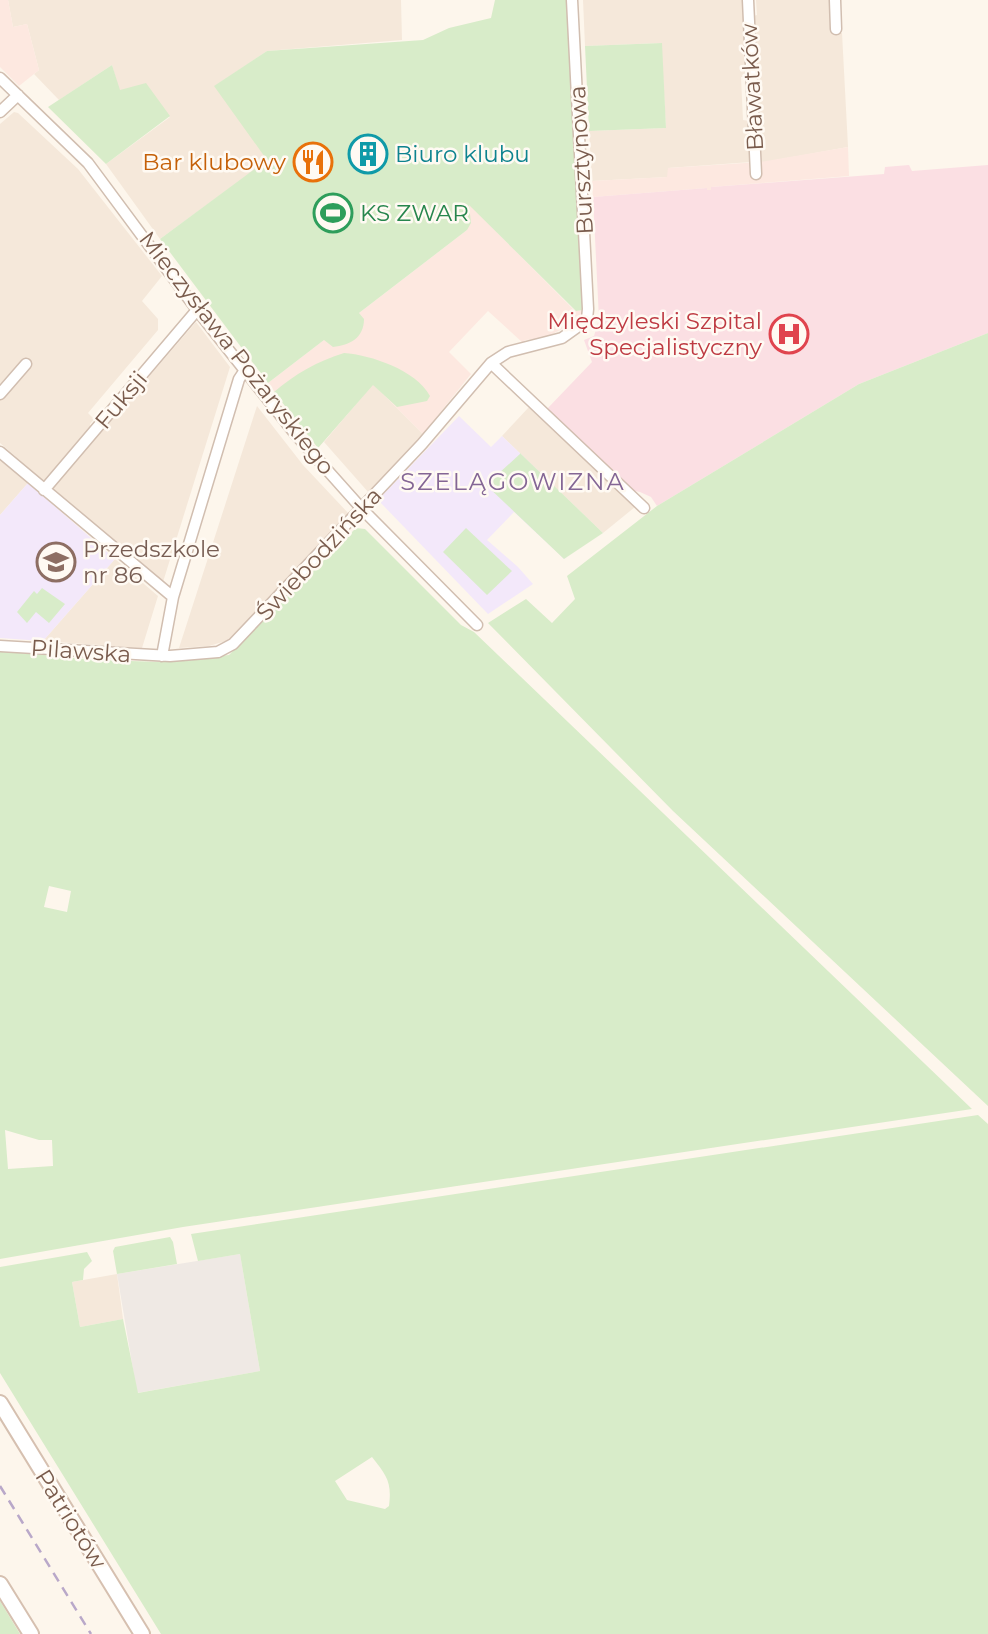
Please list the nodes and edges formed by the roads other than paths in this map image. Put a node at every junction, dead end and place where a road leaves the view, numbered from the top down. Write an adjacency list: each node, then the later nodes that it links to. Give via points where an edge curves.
1 (572, 0): 10 (street, Bursztynowa)
2 (748, 0): 8 (street, Bławatków)
3 (835, 0): 4 (street)
4 (836, 29)
5 (0, 78): 6 (street, Mieczysława Pożaryskiego)
6 (18, 95): 7 (street); 9 (street, Mieczysława Pożaryskiego, via 88,163)
7 (0, 112)
8 (756, 174)
9 (197, 310): 13 (street, Mieczysława Pożaryskiego); 16 (street, Fuksji)
10 (587, 319): 11 (street, Świebodzińska, via 562,338 508,352)
11 (491, 363): 17 (street); 18 (street, Świebodzińska)
12 (26, 365): 14 (street)
13 (245, 370): 18 (street, Mieczysława Pożaryskiego); 19 (street)
14 (0, 394)
15 (0, 452): 16 (street)
16 (44, 490): 19 (street)
17 (644, 508)
18 (362, 509): 20 (street, Mieczysława Pożaryskiego); 22 (street, Świebodzińska, via 228,648)
19 (173, 597): 22 (street)
20 (477, 625)
21 (0, 646): 22 (street, Pilawska)
22 (162, 656)
23 (0, 1403): 26 (main road, Patriotów)
24 (0, 1584): 25 (main road)
25 (31, 1634)
26 (142, 1634)

